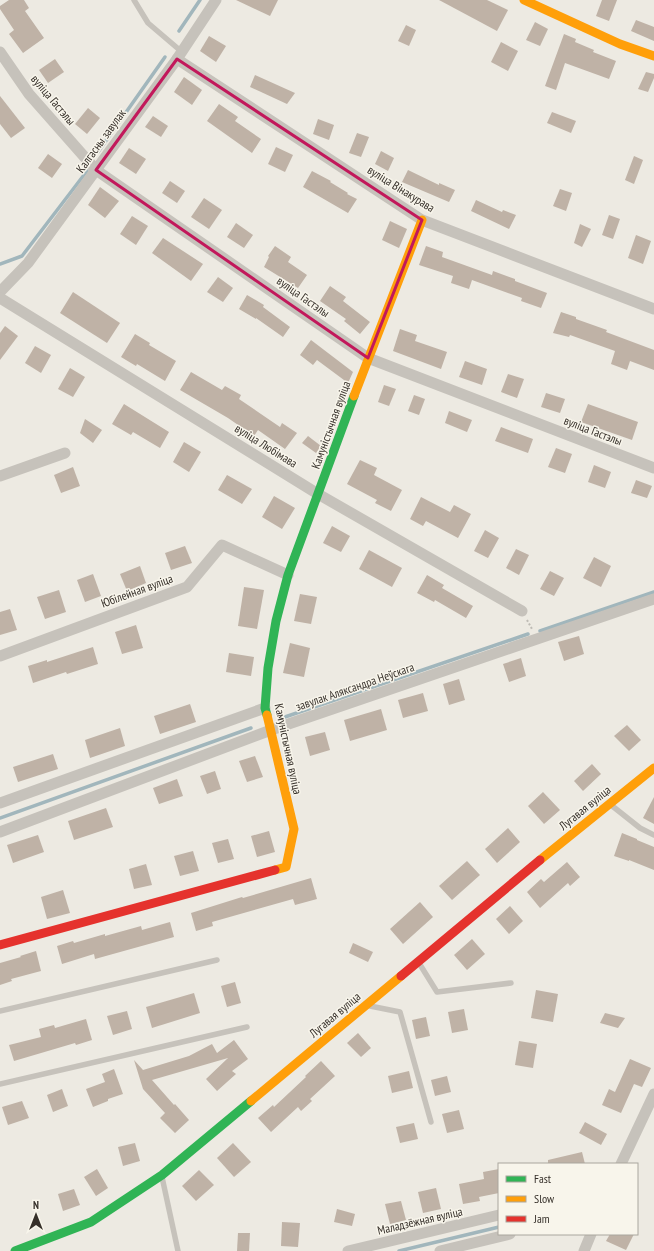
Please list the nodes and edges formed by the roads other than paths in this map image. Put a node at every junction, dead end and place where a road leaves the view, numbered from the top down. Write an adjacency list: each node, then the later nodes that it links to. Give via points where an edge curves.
1 (134, 0): 5 (lane, via 148,23)
2 (216, 0): 5 (street, Калгасны завулак)
3 (524, 0): 6 (street, via 620,44)
4 (0, 52): 7 (street, вуліца Гастэлы, via 29,94)
5 (180, 56): 7 (street, Калгасны завулак); 8 (street, вуліца Вінакурава)
6 (654, 56)
7 (96, 170): 9 (street, Калгасны завулак, via 28,263); 12 (street, вуліца Гастэлы)
8 (422, 220): 11 (street, вуліца Вінакурава); 12 (street, Камуністычная вуліца)
9 (0, 292)
10 (0, 298): 16 (street, вуліца Любімава)
11 (654, 309)
12 (368, 358): 14 (street, вуліца Гастэлы); 16 (street, Камуністычная вуліца)
13 (65, 453): 15 (street)
14 (654, 468)
15 (0, 476)
16 (318, 494): 17 (street, Камуністычная вуліца); 19 (street, вуліца Любімава)
17 (288, 575): 20 (street, Юбілейная вуліца, via 222,545 187,587); 21 (street, Камуністычная вуліца, via 276,621 268,668)
18 (654, 599): 22 (street, завулак Аляксандра Неўскага)
19 (522, 611)
20 (0, 656)
21 (265, 708): 22 (street, Камуністычная вуліца); 24 (street)
22 (271, 730): 26 (street, завулак Аляксандра Неўскага); 28 (street, Камуністычная вуліца, via 294,830 286,867)
23 (654, 768): 25 (street, Лугавая вуліца)
24 (0, 803)
25 (610, 804): 27 (lane, via 640,828); 30 (street, Лугавая вуліца)
26 (0, 832)
27 (654, 835)
28 (0, 945)
29 (217, 960): 33 (lane)
30 (418, 961): 31 (lane, via 437,992); 32 (street, Лугавая вуліца)
31 (511, 983)
32 (366, 1005): 37 (lane, via 400,1012); 39 (street, Лугавая вуліца)
33 (0, 1011)
34 (247, 1027): 35 (lane)
35 (0, 1084)
36 (654, 1094): 38 (street)
37 (431, 1122)
38 (621, 1163)
39 (162, 1175): 43 (street, Лугавая вуліца, via 91,1222); 44 (lane)
40 (498, 1215): 45 (street, Маладзёжная вуліца)
41 (506, 1235): 46 (street)
42 (591, 1235): 47 (street)
43 (15, 1251)
44 (178, 1251)
45 (348, 1251)
46 (440, 1251)
47 (584, 1251)

